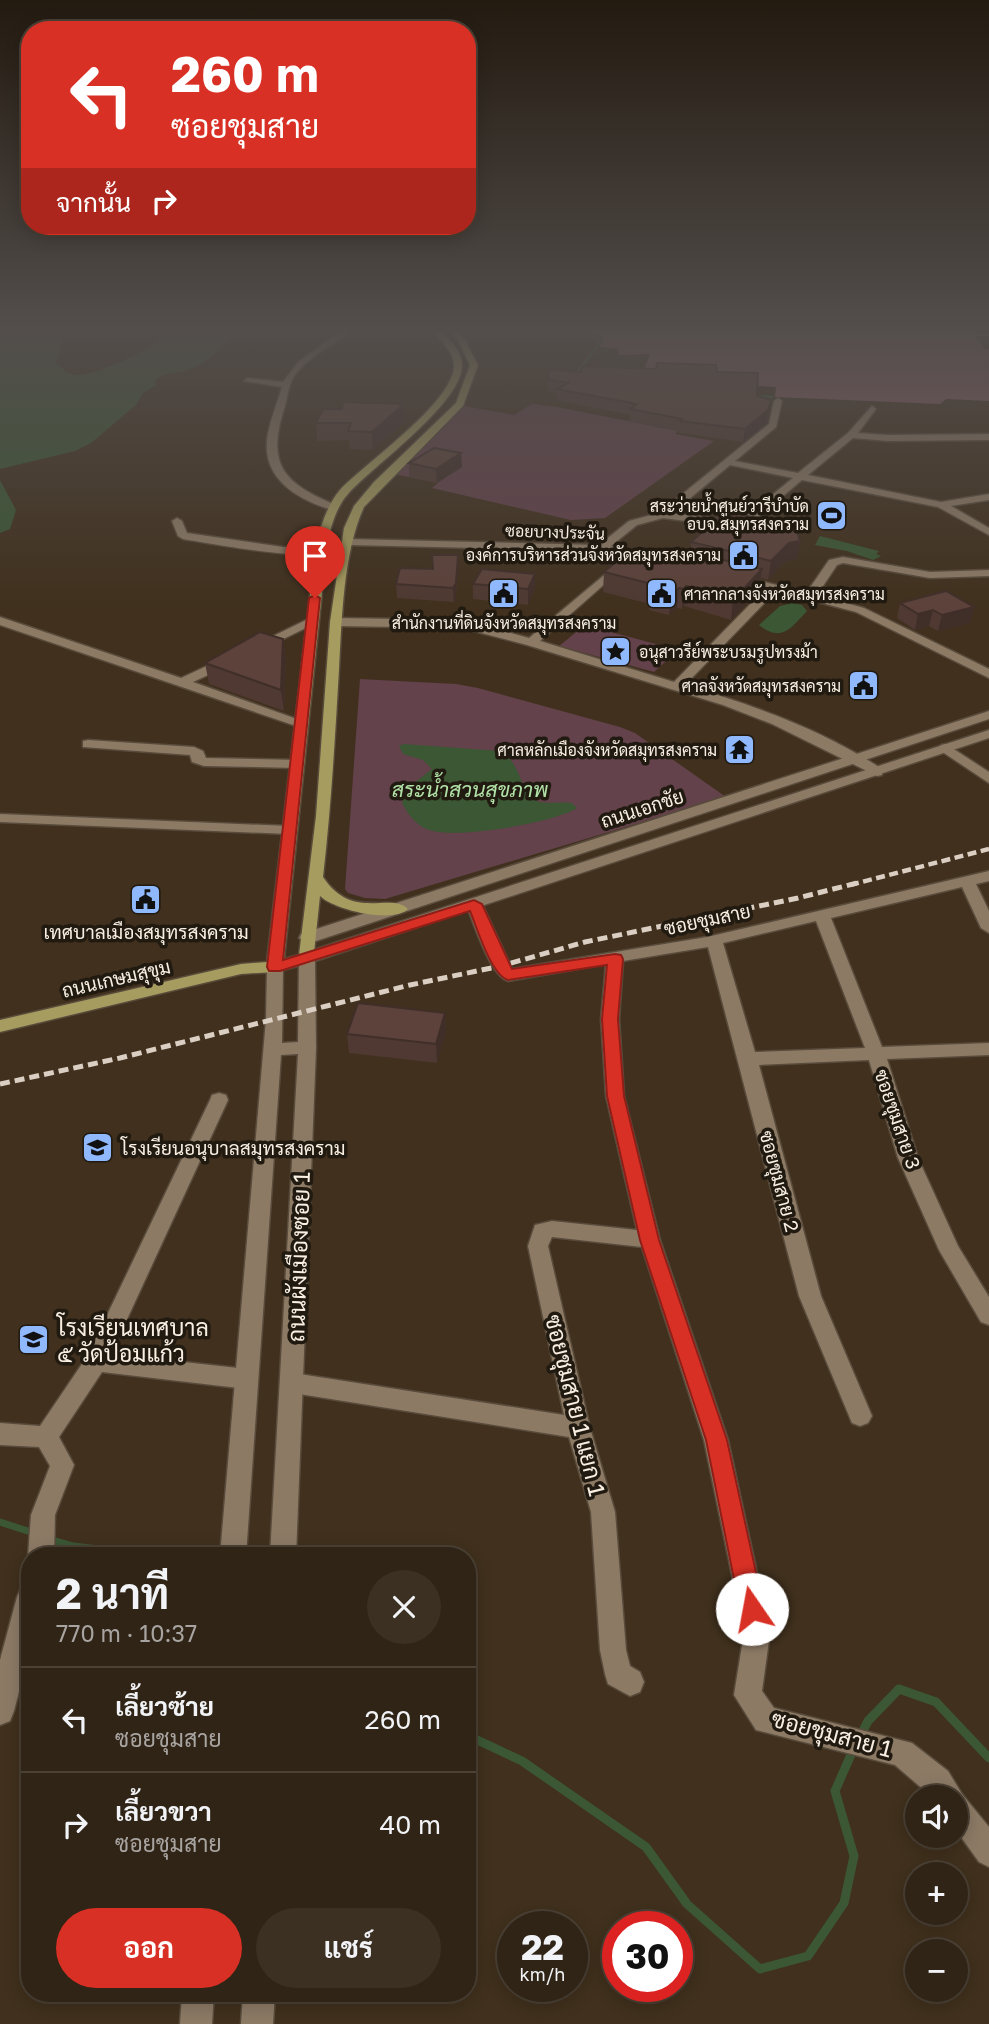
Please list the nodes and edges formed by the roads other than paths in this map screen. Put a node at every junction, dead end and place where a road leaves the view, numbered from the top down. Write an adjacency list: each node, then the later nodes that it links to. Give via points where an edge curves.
1 (277, 420): 12 (street, via 270,443 272,462 284,482)
2 (420, 420): 12 (main road)
3 (443, 420): 16 (main road, via 359,506 349,528)
4 (775, 420): 8 (street)
5 (863, 420): 6 (street)
6 (851, 435): 7 (street); 9 (street)
7 (989, 437)
8 (727, 462): 9 (street); 13 (street)
9 (801, 477): 11 (street); 13 (street, via 748,520 724,523)
10 (989, 496): 11 (street)
11 (941, 505): 15 (street)
12 (332, 508): 18 (main road)
13 (663, 515): 17 (street, via 633,523)
14 (177, 521): 18 (street, via 183,536)
15 (989, 532)
16 (349, 542): 17 (street, ซอยบางประจัน); 27 (main road)
17 (602, 548): 19 (street, ซอยบางประจัน)
18 (320, 552): 26 (main road)
19 (634, 553): 20 (street, ซอยบางประจัน); 28 (street)
20 (697, 568)
21 (989, 573): 24 (street, via 930,575 843,560 833,562)
22 (723, 574): 23 (street)
23 (774, 586): 24 (street); 31 (street)
24 (811, 595): 29 (street, via 860,610)
25 (0, 621): 30 (street)
26 (312, 622): 30 (street); 33 (main road)
27 (336, 622): 28 (street, via 462,624); 41 (main road)
28 (531, 642): 31 (street)
29 (985, 669)
30 (180, 683): 33 (street)
31 (677, 686): 37 (street, via 777,721)
32 (989, 715): 37 (street, ถนนเอกชัย)
33 (301, 723): 38 (main road)
34 (989, 734): 36 (street, ถนนเอกชัย)
35 (88, 744): 38 (street, via 188,750 197,752 197,759 204,762)
36 (946, 748): 39 (street, ถนนเอกชัย); 40 (street)
37 (856, 758): 39 (street); 48 (street, ถนนเอกชัย)
38 (297, 764): 43 (main road)
39 (877, 772): 47 (street, ถนนเอกชัย)
40 (989, 779)
41 (323, 816): 43 (main road); 45 (main road)
42 (0, 818): 43 (street)
43 (290, 823): 53 (main road)
44 (989, 876): 46 (street, ซอยชุมสาย)
45 (315, 877): 48 (main road, via 327,895 342,905); 52 (main road)
46 (967, 881): 49 (street, ซอยชุมสาย); 50 (street)
47 (474, 904): 52 (street, ถนนเอกชัย); 54 (street, ซอยชุมสาย, via 508,975)
48 (400, 909): 52 (street, ถนนเอกชัย)
49 (822, 915): 51 (street, ซอยชุมสาย); 59 (street, ซอยชุมสาย 3)
50 (989, 928)
51 (714, 940): 54 (street, ซอยชุมสาย); 60 (street, ซอยชุมสาย 2)
52 (307, 948): 53 (main road, ถนนเกษมสุขุม); 56 (street, ถนนผังเมืองซอย 1)
53 (275, 958): 55 (main road, ถนนเกษมสุขุม); 57 (street, ถนนผังเมืองซอย 1)
54 (615, 959): 62 (street, ซอยชุมสาย 1, via 610,1019 615,1096)
55 (0, 1026)
56 (307, 1048): 57 (street); 66 (street, ถนนผังเมืองซอย 1)
57 (273, 1049): 65 (street, ถนนผังเมืองซอย 1)
58 (989, 1049): 59 (street)
59 (876, 1054): 60 (street); 63 (street, ซอยชุมสาย 3, via 908,1158 949,1250)
60 (748, 1059): 67 (street, ซอยชุมสาย 2, via 810,1296)
61 (219, 1100): 64 (street)
62 (650, 1240): 68 (street, ซอยชุมสาย 1 แยก 1, via 542,1231 538,1246); 77 (street, ซอยชุมสาย 1, via 716,1440 757,1633 748,1695 766,1720 902,1753)
63 (989, 1316)
64 (96, 1362): 65 (street); 70 (street)
65 (247, 1379): 72 (street, ถนนผังเมืองซอย 1)
66 (293, 1383): 68 (street); 73 (street, ถนนผังเมืองซอย 1)
67 (860, 1416)
68 (578, 1428): 75 (street, ซอยชุมสาย 1 แยก 1, via 603,1512 613,1650 618,1674)
69 (0, 1434): 70 (street)
70 (46, 1437): 71 (street, via 62,1465 43,1515)
71 (41, 1547)
72 (234, 1547)
73 (284, 1547)
74 (21, 1631): 76 (street)
75 (630, 1682)
76 (0, 1711)
77 (941, 1785)
78 (968, 1823): 79 (street)
79 (989, 1852)
80 (197, 2002): 82 (street)
81 (258, 2002): 83 (street)
82 (196, 2024)
83 (257, 2024)

